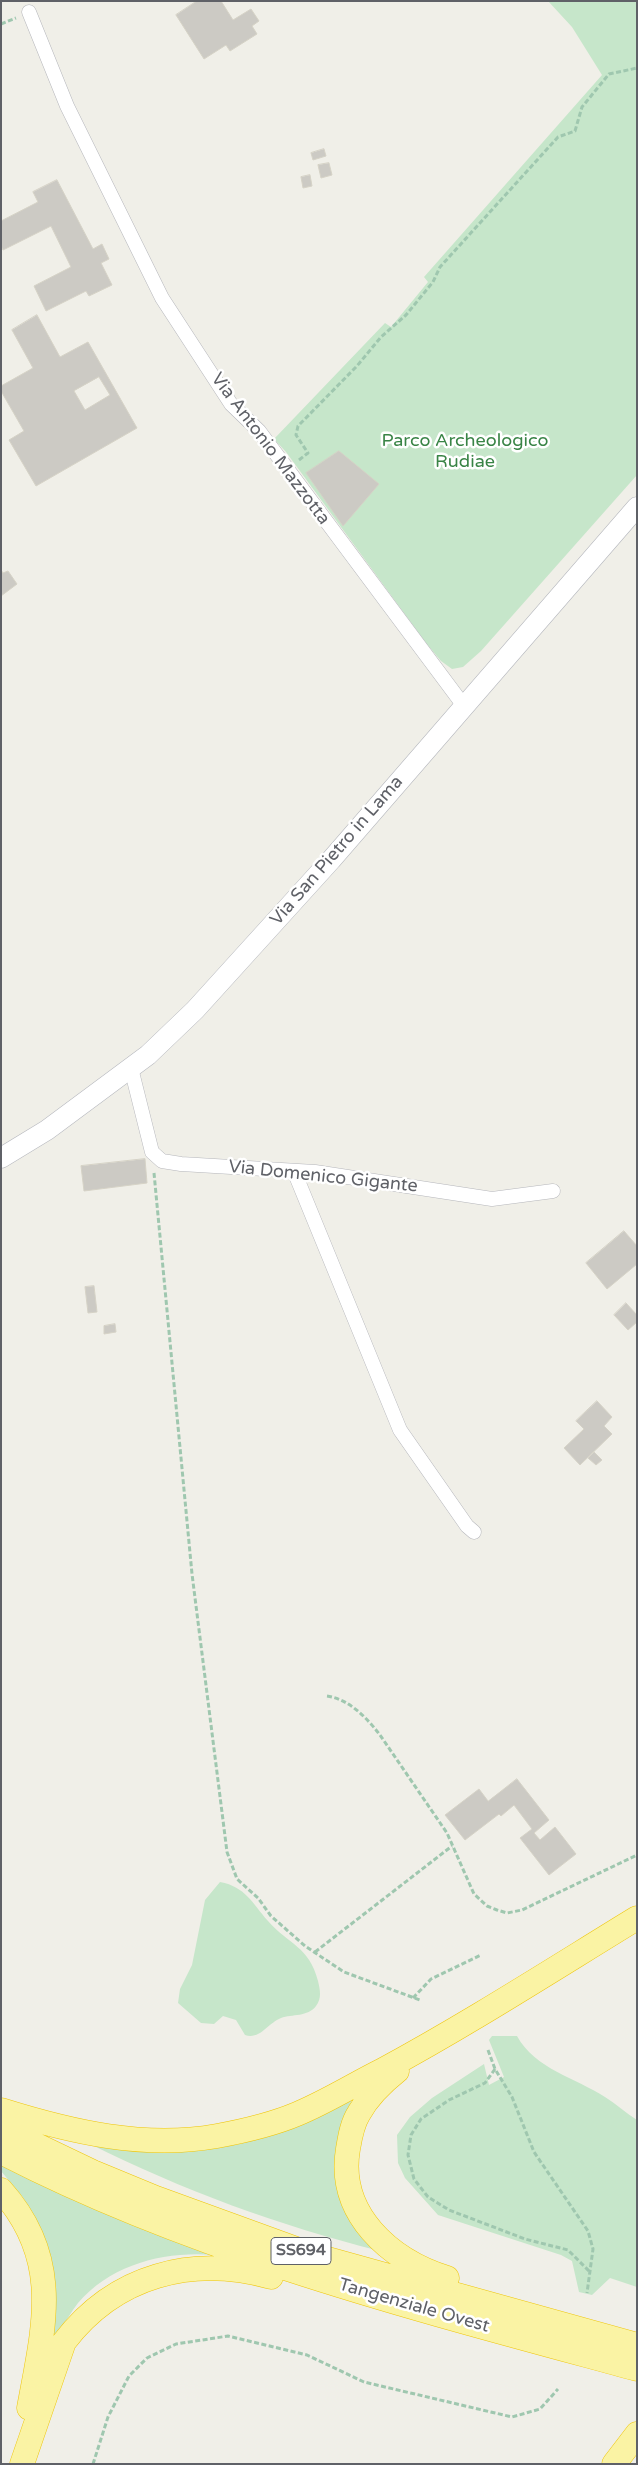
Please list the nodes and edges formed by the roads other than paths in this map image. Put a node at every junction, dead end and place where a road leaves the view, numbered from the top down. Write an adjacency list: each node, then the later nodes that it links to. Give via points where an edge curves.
1 (29, 12): 3 (street, Via Antonio Mazzotta, via 66,106 162,298 231,404 259,431)
2 (637, 507): 3 (main road, Via San Pietro in Lama)
3 (464, 706): 4 (main road, Via San Pietro in Lama, via 195,1010)
4 (131, 1068): 5 (main road, Via San Pietro in Lama, via 48,1130); 6 (street, Via Domenico Gigante, via 152,1152 162,1161)
5 (1, 1158)
6 (294, 1171): 7 (street, Via Domenico Gigante, via 492,1200); 8 (street, via 400,1430)
7 (553, 1191)
8 (474, 1532)
9 (637, 1918): 10 (highway)
10 (426, 2046): 11 (highway, via 297,2114 262,2126 215,2136 126,2139 63,2129); 16 (highway, via 379,2086 359,2113 350,2133 346,2161 348,2189 360,2216 379,2239 418,2267 584,2321)
11 (1, 2110)
12 (1, 2128): 16 (highway, Tangenziale Ovest / SS694, via 156,2198 310,2254)
13 (1, 2152): 15 (highway, Tangenziale Ovest / SS694, via 69,2185 196,2237)
14 (1, 2190): 20 (highway, via 24,2220 35,2242 45,2290 41,2341)
15 (467, 2322): 18 (highway, Tangenziale Ovest / SS694); 20 (highway, via 392,2310 231,2268 207,2267 163,2274 115,2295 83,2319 64,2342)
16 (613, 2338): 17 (highway, Tangenziale Ovest / SS694)
17 (637, 2345)
18 (637, 2369)
19 (637, 2434): 21 (highway)
20 (21, 2464)
21 (614, 2464)

